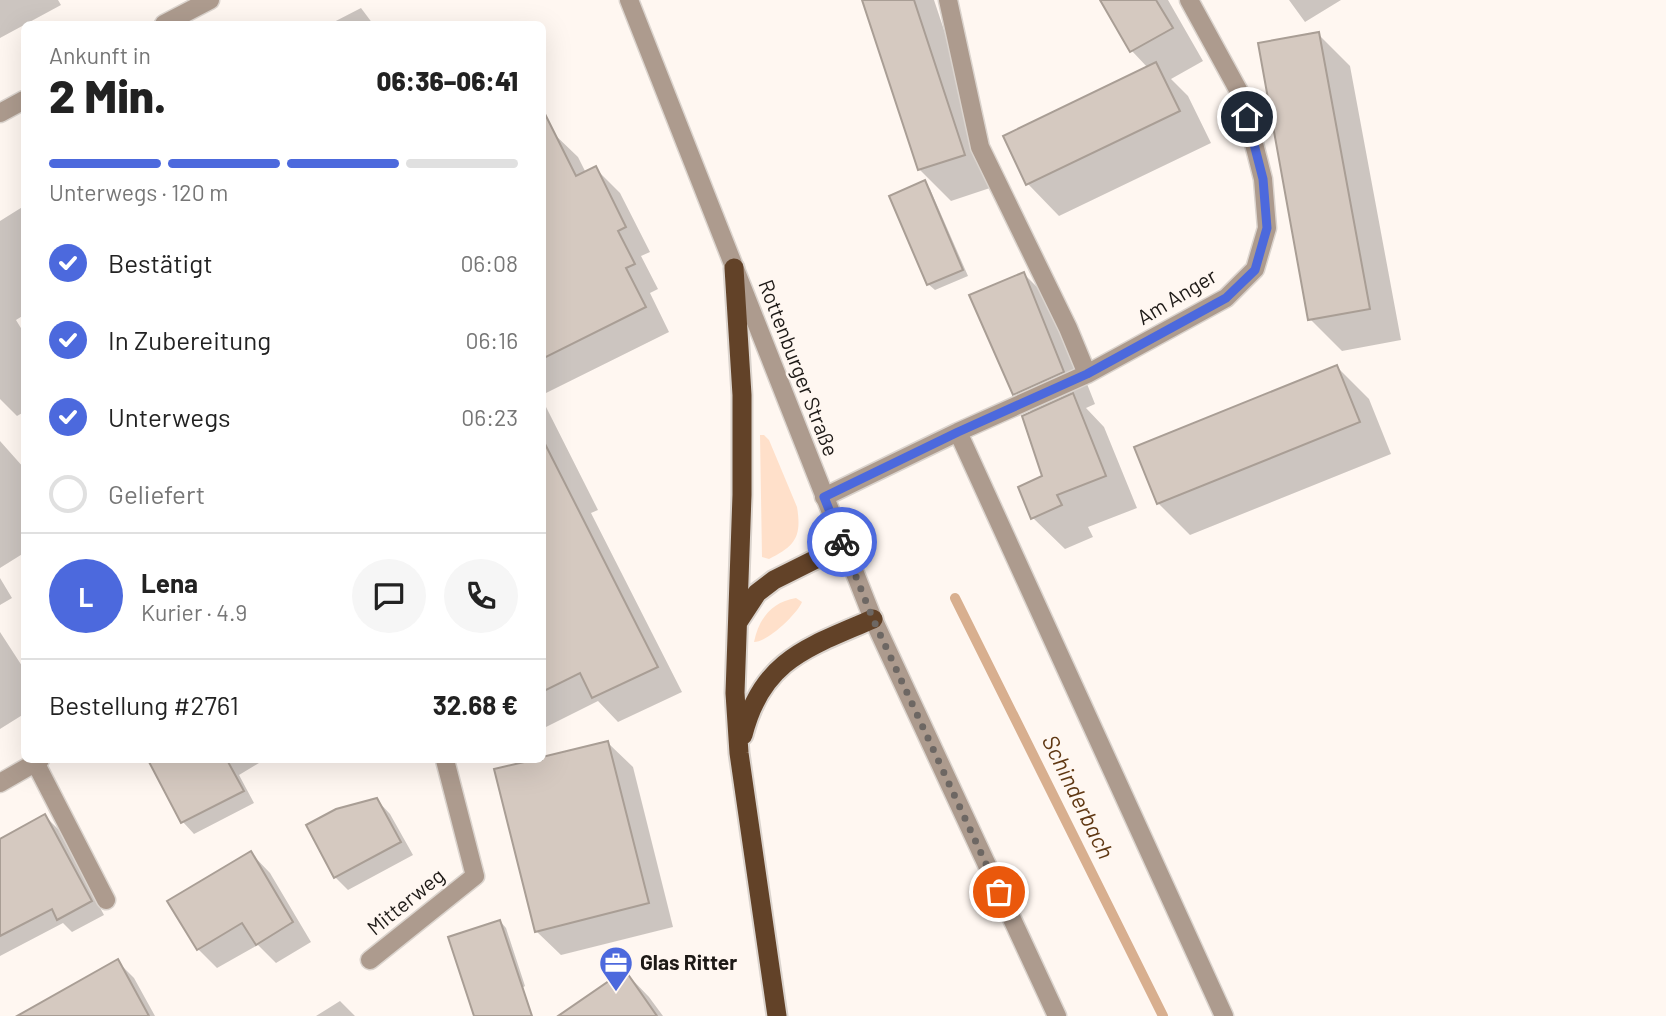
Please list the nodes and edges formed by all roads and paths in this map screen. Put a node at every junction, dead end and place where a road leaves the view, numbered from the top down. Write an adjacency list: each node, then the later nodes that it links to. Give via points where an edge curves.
1 (210, 0): 5 (street)
2 (629, 0): 8 (street, Rottenburger Straße)
3 (948, 0): 9 (street, via 980,147)
4 (1189, 0): 9 (street, Am Anger, via 1242,97 1263,179 1267,228 1255,270 1226,298)
5 (170, 21)
6 (21, 102): 7 (street)
7 (0, 113)
8 (734, 268): 11 (street, Rottenburger Straße); 14 (highway, via 742,395)
9 (1087, 374): 10 (street, Am Anger)
10 (958, 432): 11 (street, Am Anger); 24 (street)
11 (824, 497): 12 (street, Rottenburger Straße)
12 (844, 545): 13 (street, Rottenburger Straße); 14 (highway, via 774,580 757,593)
13 (873, 619): 15 (highway, via 804,649 770,676 748,715); 23 (street, Rottenburger Straße)
14 (738, 622): 15 (highway, via 735,693)
15 (739, 753): 22 (highway)
16 (35, 763): 19 (street)
17 (39, 763): 20 (street)
18 (446, 763): 21 (street, Mitterweg, via 475,876)
19 (0, 783)
20 (106, 900)
21 (370, 960)
22 (777, 1016)
23 (1057, 1016)
24 (1224, 1016)

